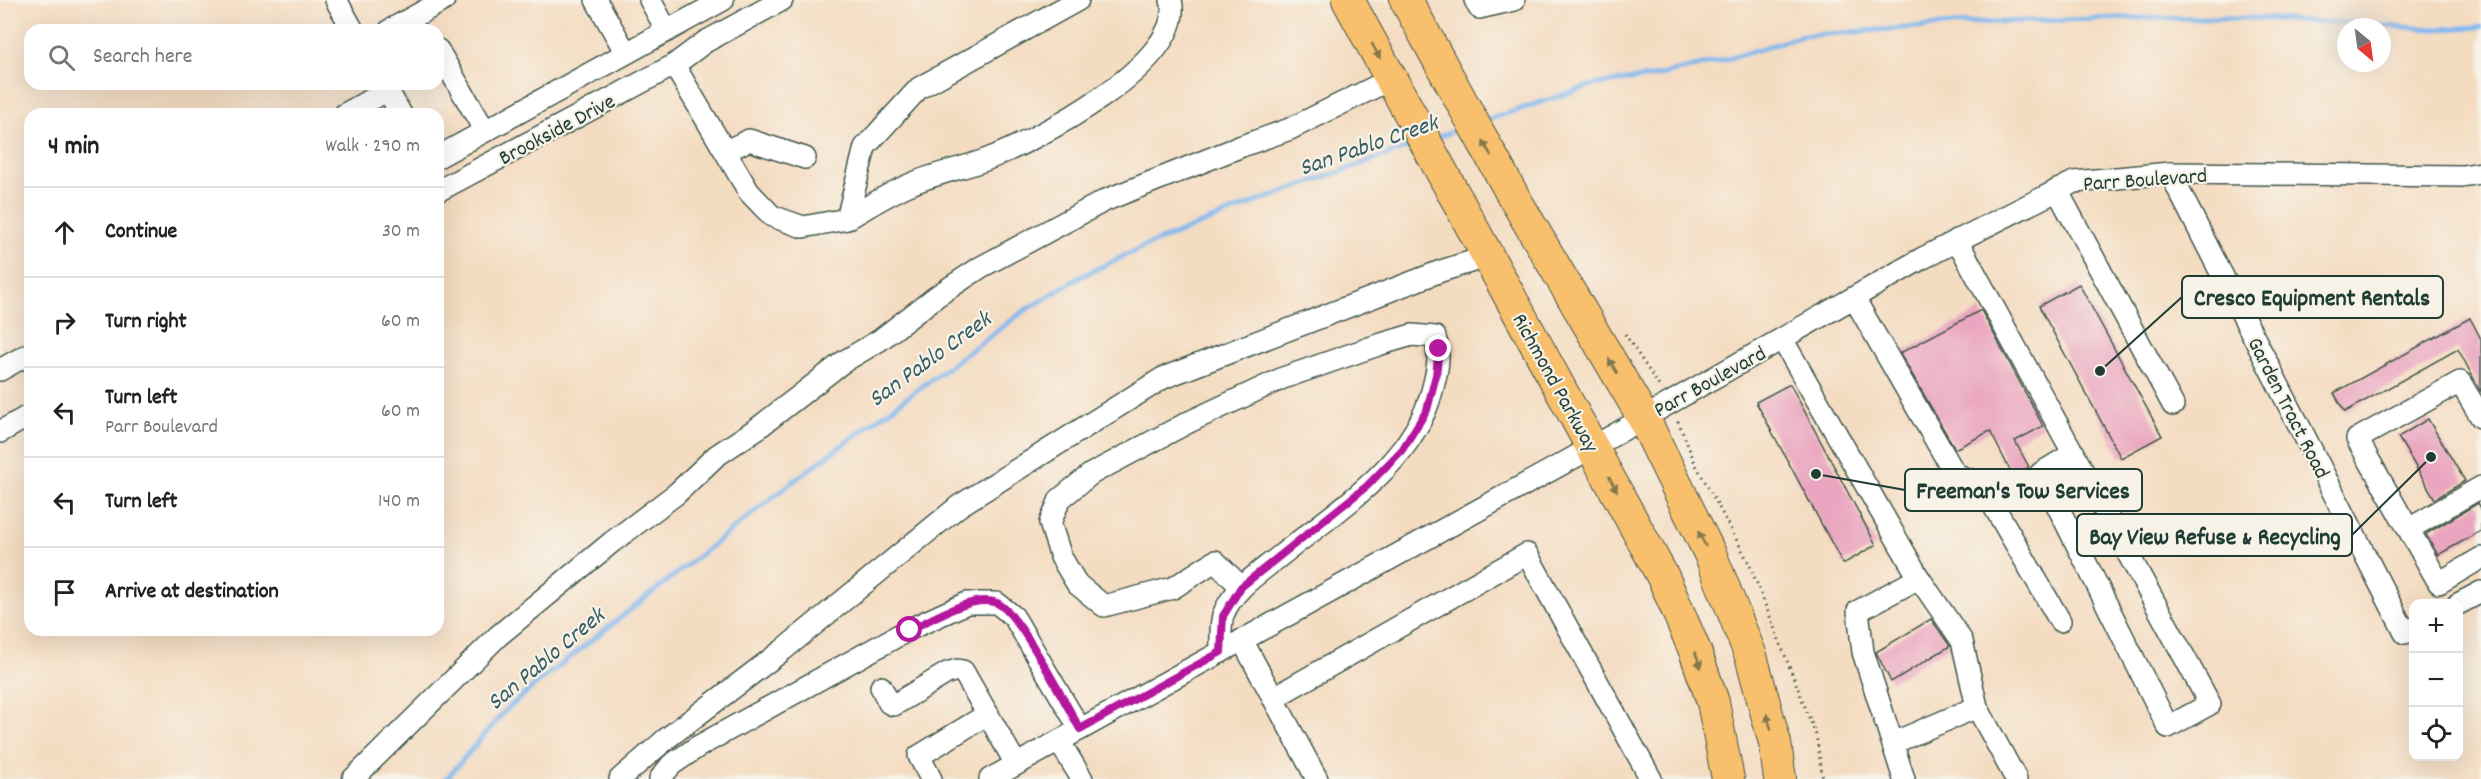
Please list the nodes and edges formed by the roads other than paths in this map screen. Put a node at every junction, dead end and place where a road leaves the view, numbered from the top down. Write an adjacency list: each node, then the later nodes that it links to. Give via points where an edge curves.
1 (336, 0): 14 (street)
2 (444, 0): 13 (street)
3 (596, 0): 16 (street)
4 (650, 0): 15 (street)
5 (723, 0): 15 (street)
6 (782, 0): 18 (street, Brookside Drive, via 705,42)
7 (1078, 0): 32 (street, via 919,88 864,147)
8 (1171, 0): 32 (street, via 1168,33 1141,66 1073,117 985,160 910,184)
9 (1348, 0): 19 (highway, Richmond Parkway, one-way to 19)
10 (1406, 0): 40 (highway, one-way to 10, via 1512,194)
11 (1475, 0): 12 (street, via 1479,8)
12 (1514, 0)
13 (422, 22)
14 (350, 24)
15 (667, 31): 16 (street)
16 (626, 53): 24 (street)
17 (444, 60): 24 (street)
18 (674, 64): 25 (street); 30 (street, Brookside Drive)
19 (1391, 79): 34 (highway, Richmond Parkway); 65 (street, via 1290,129 1106,200 981,267 937,296 716,456 676,494 498,636)
20 (381, 90): 22 (street)
21 (388, 90): 23 (street)
22 (354, 108)
23 (398, 108)
24 (485, 131): 26 (street)
25 (726, 151): 27 (street, via 749,140); 32 (street, via 749,192 772,216 803,227)
26 (444, 155)
27 (805, 158)
28 (2170, 173): 29 (street, Parr Boulevard, via 2462,176); 31 (street, Parr Boulevard, via 2074,182); 54 (street, Garden Tract Road, via 2405,633)
29 (2481, 173)
30 (444, 183)
31 (2057, 190): 33 (street, Parr Boulevard); 39 (street)
32 (847, 219)
33 (1958, 240): 35 (street, Parr Boulevard); 45 (street)
34 (1488, 256): 44 (highway, Richmond Parkway); 66 (street, via 1163,378 959,506)
35 (1854, 298): 36 (street, Parr Boulevard); 53 (street, via 1955,474 1982,484)
36 (1782, 339): 40 (street, Parr Boulevard); 49 (street)
37 (24, 357): 38 (street)
38 (0, 370)
39 (2173, 405)
40 (1642, 417): 44 (street, Parr Boulevard); 74 (highway, one-way to 40, via 1775,743 1751,656 1711,556)
41 (2481, 417): 47 (street, via 2460,382 2357,439)
42 (24, 419): 43 (street)
43 (0, 432)
44 (1593, 447): 55 (street, Parr Boulevard); 73 (highway, Richmond Parkway, one-way to 73, via 1664,579 1695,651 1713,702)
45 (2074, 453): 45 (street, via 2210,704 2168,727 2041,473)
46 (2481, 487): 47 (street)
47 (2409, 529): 48 (street, via 2439,583)
48 (2481, 558)
49 (1919, 578): 59 (street, via 1962,640); 63 (street, via 1858,611 1863,652)
50 (1241, 587): 50 (street, via 1367,486 1402,450 1427,410 1439,349 1435,337 1412,336 1378,345 1283,378 1189,422 1091,474 1060,499 1050,523 1077,584 1104,606 1173,588 1215,561); 56 (street, via 1223,616)
51 (2481, 592): 52 (street)
52 (2463, 601)
53 (2060, 621)
54 (2409, 631)
55 (1242, 640): 56 (street, Parr Boulevard); 58 (street)
56 (1221, 652): 61 (street, Parr Boulevard)
57 (881, 687): 60 (street, via 894,705 947,673 963,671)
58 (1273, 698): 71 (street); 72 (street, via 1527,554)
59 (1977, 707): 63 (street); 76 (street)
60 (988, 714): 64 (street); 68 (street, via 919,756)
61 (1080, 729): 62 (street, Parr Boulevard); 67 (street, via 1014,617 997,603 967,603 910,630 699,746 670,765)
62 (1059, 741): 64 (street, Parr Boulevard); 70 (street)
63 (1893, 744): 75 (street)
64 (1016, 764): 69 (street, Parr Boulevard)
65 (353, 779)
66 (620, 779)
67 (660, 779)
68 (931, 779)
69 (990, 779)
70 (1082, 779)
71 (1317, 779)
72 (1651, 779)
73 (1728, 779)
74 (1779, 779)
75 (1904, 779)
76 (2016, 779)

